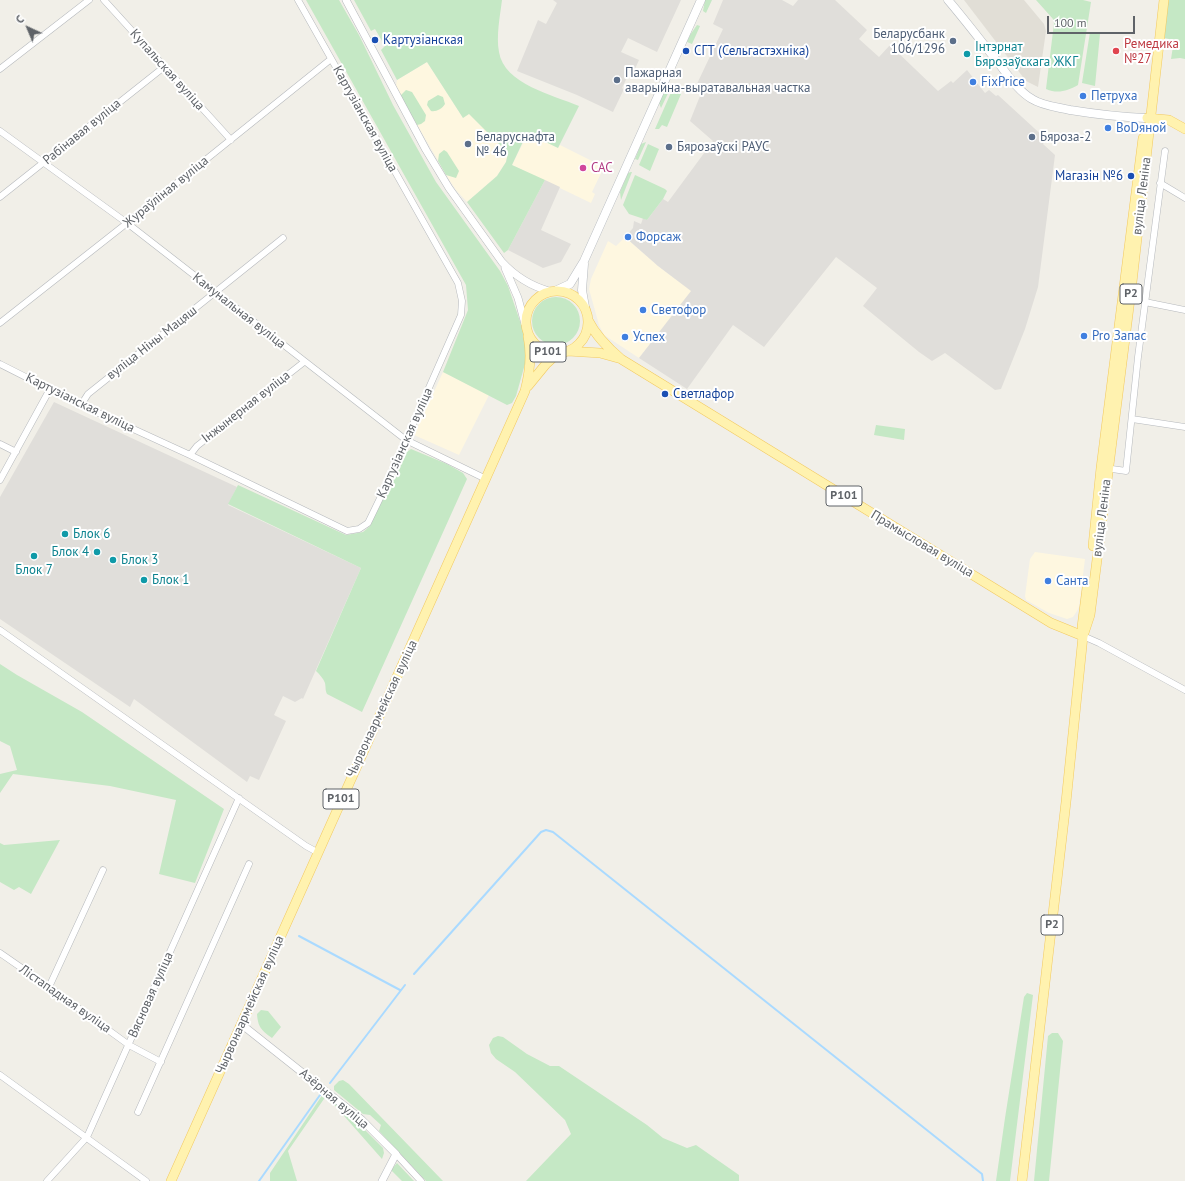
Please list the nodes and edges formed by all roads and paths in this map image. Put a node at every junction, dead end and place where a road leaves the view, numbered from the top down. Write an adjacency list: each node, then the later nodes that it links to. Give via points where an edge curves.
1 (89, 0): 11 (street)
2 (104, 0): 10 (street, Купальская вуліца)
3 (298, 0): 9 (street, Картузіанская вуліца)
4 (346, 0): 24 (street, via 426,150 449,188)
5 (701, 0): 23 (main road)
6 (948, 0): 12 (main road, via 1030,99 1061,108 1102,115)
7 (1159, 0): 12 (main road, вуліца Леніна / Р2)
8 (1164, 0): 12 (main road, вуліца Леніна / Р2)
9 (331, 59): 15 (street, Жураўліная вуліца); 44 (street, Картузіанская вуліца, via 458,283 462,301 461,315)
10 (164, 67): 15 (street, Купальская вуліца); 17 (street, Рабінавая вуліца)
11 (0, 69)
12 (1148, 118): 13 (main road, via 1169,120); 48 (main road, вуліца Леніна / Р2, via 1131,291)
13 (1185, 129)
14 (0, 130): 17 (street, Камунальная вуліца)
15 (231, 140): 21 (street, Жураўліная вуліца)
16 (1165, 151): 18 (street)
17 (44, 163): 19 (street, Рабінавая вуліца); 21 (street, Камунальная вуліца)
18 (1160, 183): 20 (street); 27 (street)
19 (0, 197)
20 (1185, 198)
21 (127, 223): 26 (street, Камунальная вуліца); 31 (street, Жураўліная вуліца)
22 (283, 238): 26 (street, вуліца Ніны Мацяш)
23 (584, 261): 25 (main road, via 570,284); 28 (main road)
24 (502, 262): 25 (street, via 521,279 541,289); 32 (street, via 518,298)
25 (553, 291): 28 (main road, Р101, via 565,291 573,295); 32 (main road, Р101, via 539,296 531,303 526,313)
26 (216, 293): 37 (street, Камунальная вуліца); 41 (street, вуліца Ніны Мацяш, via 88,394)
27 (1145, 302): 29 (street); 42 (street)
28 (584, 307): 30 (main road, Р101)
29 (1185, 310)
30 (588, 320): 34 (main road, Р101, via 583,338 577,346); 36 (main road, Прамысловая вуліца / Р101, via 602,342)
31 (0, 323)
32 (525, 324): 33 (main road, Р101)
33 (528, 336): 35 (main road, Р101, via 536,346 546,352); 40 (main road, Чырвонаармейская вуліца / Р101, via 531,355)
34 (568, 351): 35 (main road, Р101); 36 (main road, Прамысловая вуліца / Р101, via 600,353)
35 (558, 353): 40 (main road, Чырвонаармейская вуліца / Р101)
36 (621, 358): 52 (main road, Прамысловая вуліца / Р101)
37 (304, 362): 44 (street, Камунальная вуліца); 47 (street, Інжынерная вуліца, via 197,446)
38 (0, 364): 39 (street, Картузіанская вуліца)
39 (50, 389): 41 (street, Картузіанская вуліца); 46 (street)
40 (525, 390): 49 (main road, Чырвонаармейская вуліца / Р101)
41 (80, 405): 47 (street, Картузіанская вуліца)
42 (1132, 419): 43 (street); 48 (street, via 1126,471)
43 (1185, 427)
44 (406, 440): 47 (street, Картузіанская вуліца, via 368,523 359,529 347,531); 49 (street, Камунальная вуліца)
45 (0, 444): 46 (street)
46 (16, 452): 50 (street)
47 (190, 455)
48 (1105, 468): 51 (main road, вуліца Леніна / Р2); 54 (main road, вуліца Леніна / Р2, via 1090,615)
49 (486, 479): 57 (main road, Чырвонаармейская вуліца / Р101)
50 (0, 480)
51 (1083, 614): 52 (main road, via 1075,624); 54 (main road, вуліца Леніна / Р2)
52 (1061, 627): 54 (main road, Прамысловая вуліца / Р101)
53 (0, 630): 56 (street)
54 (1083, 636): 55 (street); 74 (main road, Р2)
55 (1185, 690)
56 (239, 798): 57 (street); 63 (street, Вясновая вуліца)
57 (317, 852): 62 (main road, Чырвонаармейская вуліца / Р101)
58 (249, 864): 64 (street)
59 (103, 870): 61 (street)
60 (0, 953): 61 (street, Лістападная вуліца)
61 (49, 987): 63 (street, Лістападная вуліца)
62 (241, 1024): 68 (street, Азёрная вуліца, via 362,1120); 71 (main road, Чырвонаармейская вуліца / Р101)
63 (129, 1045): 64 (street, Лістападная вуліца); 67 (street, Вясновая вуліца)
64 (161, 1062): 66 (street)
65 (0, 1076): 67 (street)
66 (138, 1112)
67 (87, 1137): 69 (street, Вясновая вуліца); 70 (street)
68 (396, 1154): 72 (street); 73 (street, Азёрная вуліца)
69 (47, 1181)
70 (146, 1181)
71 (171, 1181)
72 (382, 1181)
73 (421, 1181)
74 (1022, 1181)

